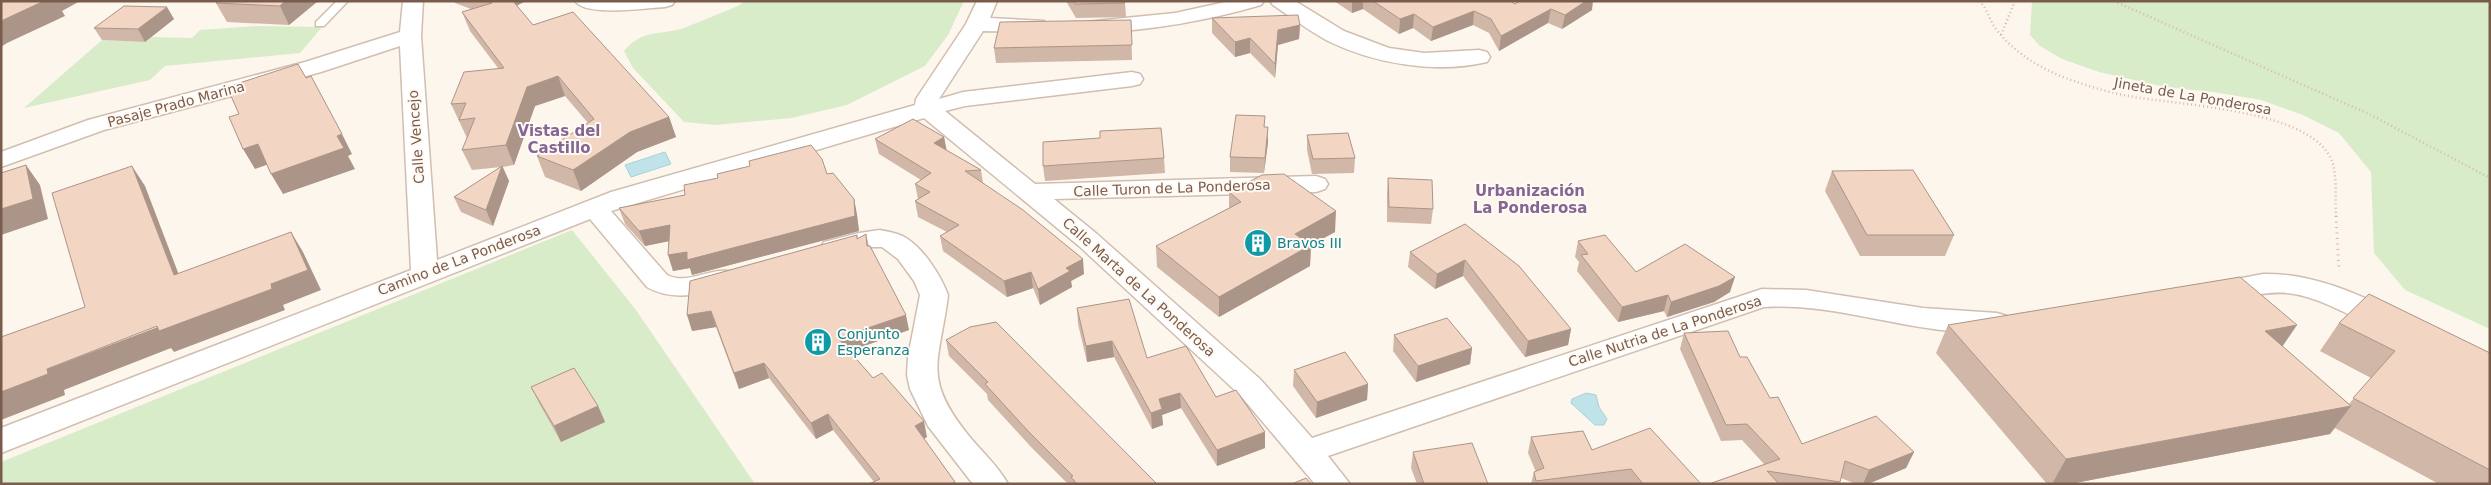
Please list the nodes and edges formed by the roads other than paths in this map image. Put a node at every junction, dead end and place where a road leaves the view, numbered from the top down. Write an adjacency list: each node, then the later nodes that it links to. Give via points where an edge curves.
1 (343, 1): 8 (lane)
2 (413, 1): 10 (street, Calle Vencejo)
3 (585, 1): 4 (street, via 593,4)
4 (665, 1)
5 (987, 1): 9 (street)
6 (1254, 1): 9 (street, via 1207,15 1143,25)
7 (1280, 1): 11 (street, via 1360,46 1424,60 1452,61)
8 (320, 24)
9 (976, 24): 13 (street, via 927,99)
10 (410, 36): 14 (street, Pasaje Prado Marina, via 313,67 96,125); 20 (street, Calle Vencejo)
11 (1479, 57)
12 (1132, 79): 13 (street, Camino de La Ponderosa, via 963,99)
13 (927, 108): 16 (street, Calle Marta de La Ponderosa); 17 (street, Camino de La Ponderosa)
14 (1, 160)
15 (1316, 184): 16 (street, Calle Turon de La Ponderosa)
16 (1028, 192): 25 (street, Calle Marta de La Ponderosa, via 1088,240 1250,387)
17 (594, 207): 19 (street, via 664,286 676,289 694,286); 20 (street, Camino de La Ponderosa)
18 (805, 256): 26 (street, via 870,238 888,239 907,250 931,285 934,295 921,374 925,393 935,413)
19 (749, 271)
20 (424, 273): 24 (street, Camino de La Ponderosa)
21 (2190, 295): 23 (street, via 2269,282 2291,283 2321,290 2357,305)
22 (2022, 320): 25 (street, Calle Nutria de La Ponderosa, via 1969,324 1789,296 1762,298)
23 (2415, 335)
24 (1, 441)
25 (1308, 451): 27 (street, Calle Marta de La Ponderosa)
26 (992, 484)
27 (1334, 484)

